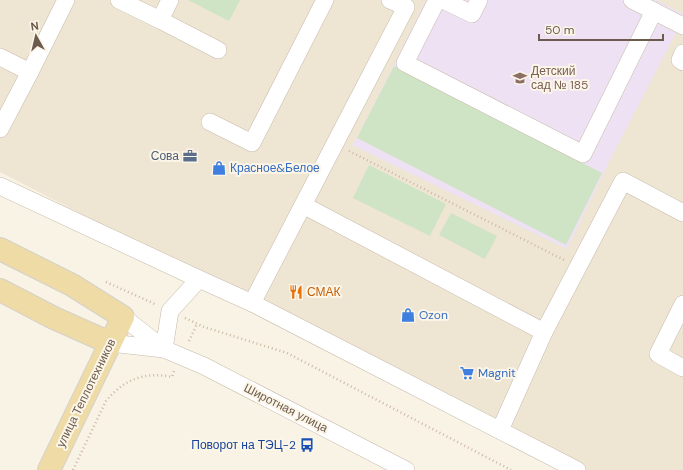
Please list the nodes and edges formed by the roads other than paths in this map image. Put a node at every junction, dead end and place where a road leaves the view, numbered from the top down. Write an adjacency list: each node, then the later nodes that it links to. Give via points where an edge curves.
1 (66, 0): 17 (street)
2 (119, 0): 11 (street)
3 (170, 0): 11 (street)
4 (325, 0): 18 (street, via 252,143)
5 (437, 0): 10 (street, via 405,63 583,154)
6 (443, 0): 7 (street, via 472,14)
7 (479, 0)
8 (632, 0): 10 (street)
9 (394, 1): 21 (street, via 406,7)
10 (654, 11): 12 (street)
11 (160, 20): 13 (street)
12 (683, 26)
13 (218, 50)
14 (683, 53): 16 (street, via 680,60)
15 (0, 57): 17 (street)
16 (683, 62)
17 (30, 72): 19 (street)
18 (210, 122)
19 (0, 128)
20 (0, 186): 24 (street)
21 (302, 205): 26 (street); 29 (street)
22 (683, 213): 29 (street, via 623,181)
23 (0, 249): 28 (main road, Широтная улица, via 72,285)
24 (199, 279): 26 (street); 31 (street, via 170,311)
25 (0, 290): 30 (main road, Широтная улица, via 54,318)
26 (252, 303): 33 (street)
27 (683, 304): 32 (street, via 658,354)
28 (122, 317): 30 (main road, улица Теплотехников); 31 (street, Широтная улица)
29 (544, 332): 33 (street)
30 (110, 342): 31 (street, Широтная улица); 34 (main road, улица Теплотехников)
31 (164, 349): 35 (street, Широтная улица, via 204,366)
32 (683, 368)
33 (500, 430): 36 (street)
34 (49, 470)
35 (406, 470)
36 (576, 470)

